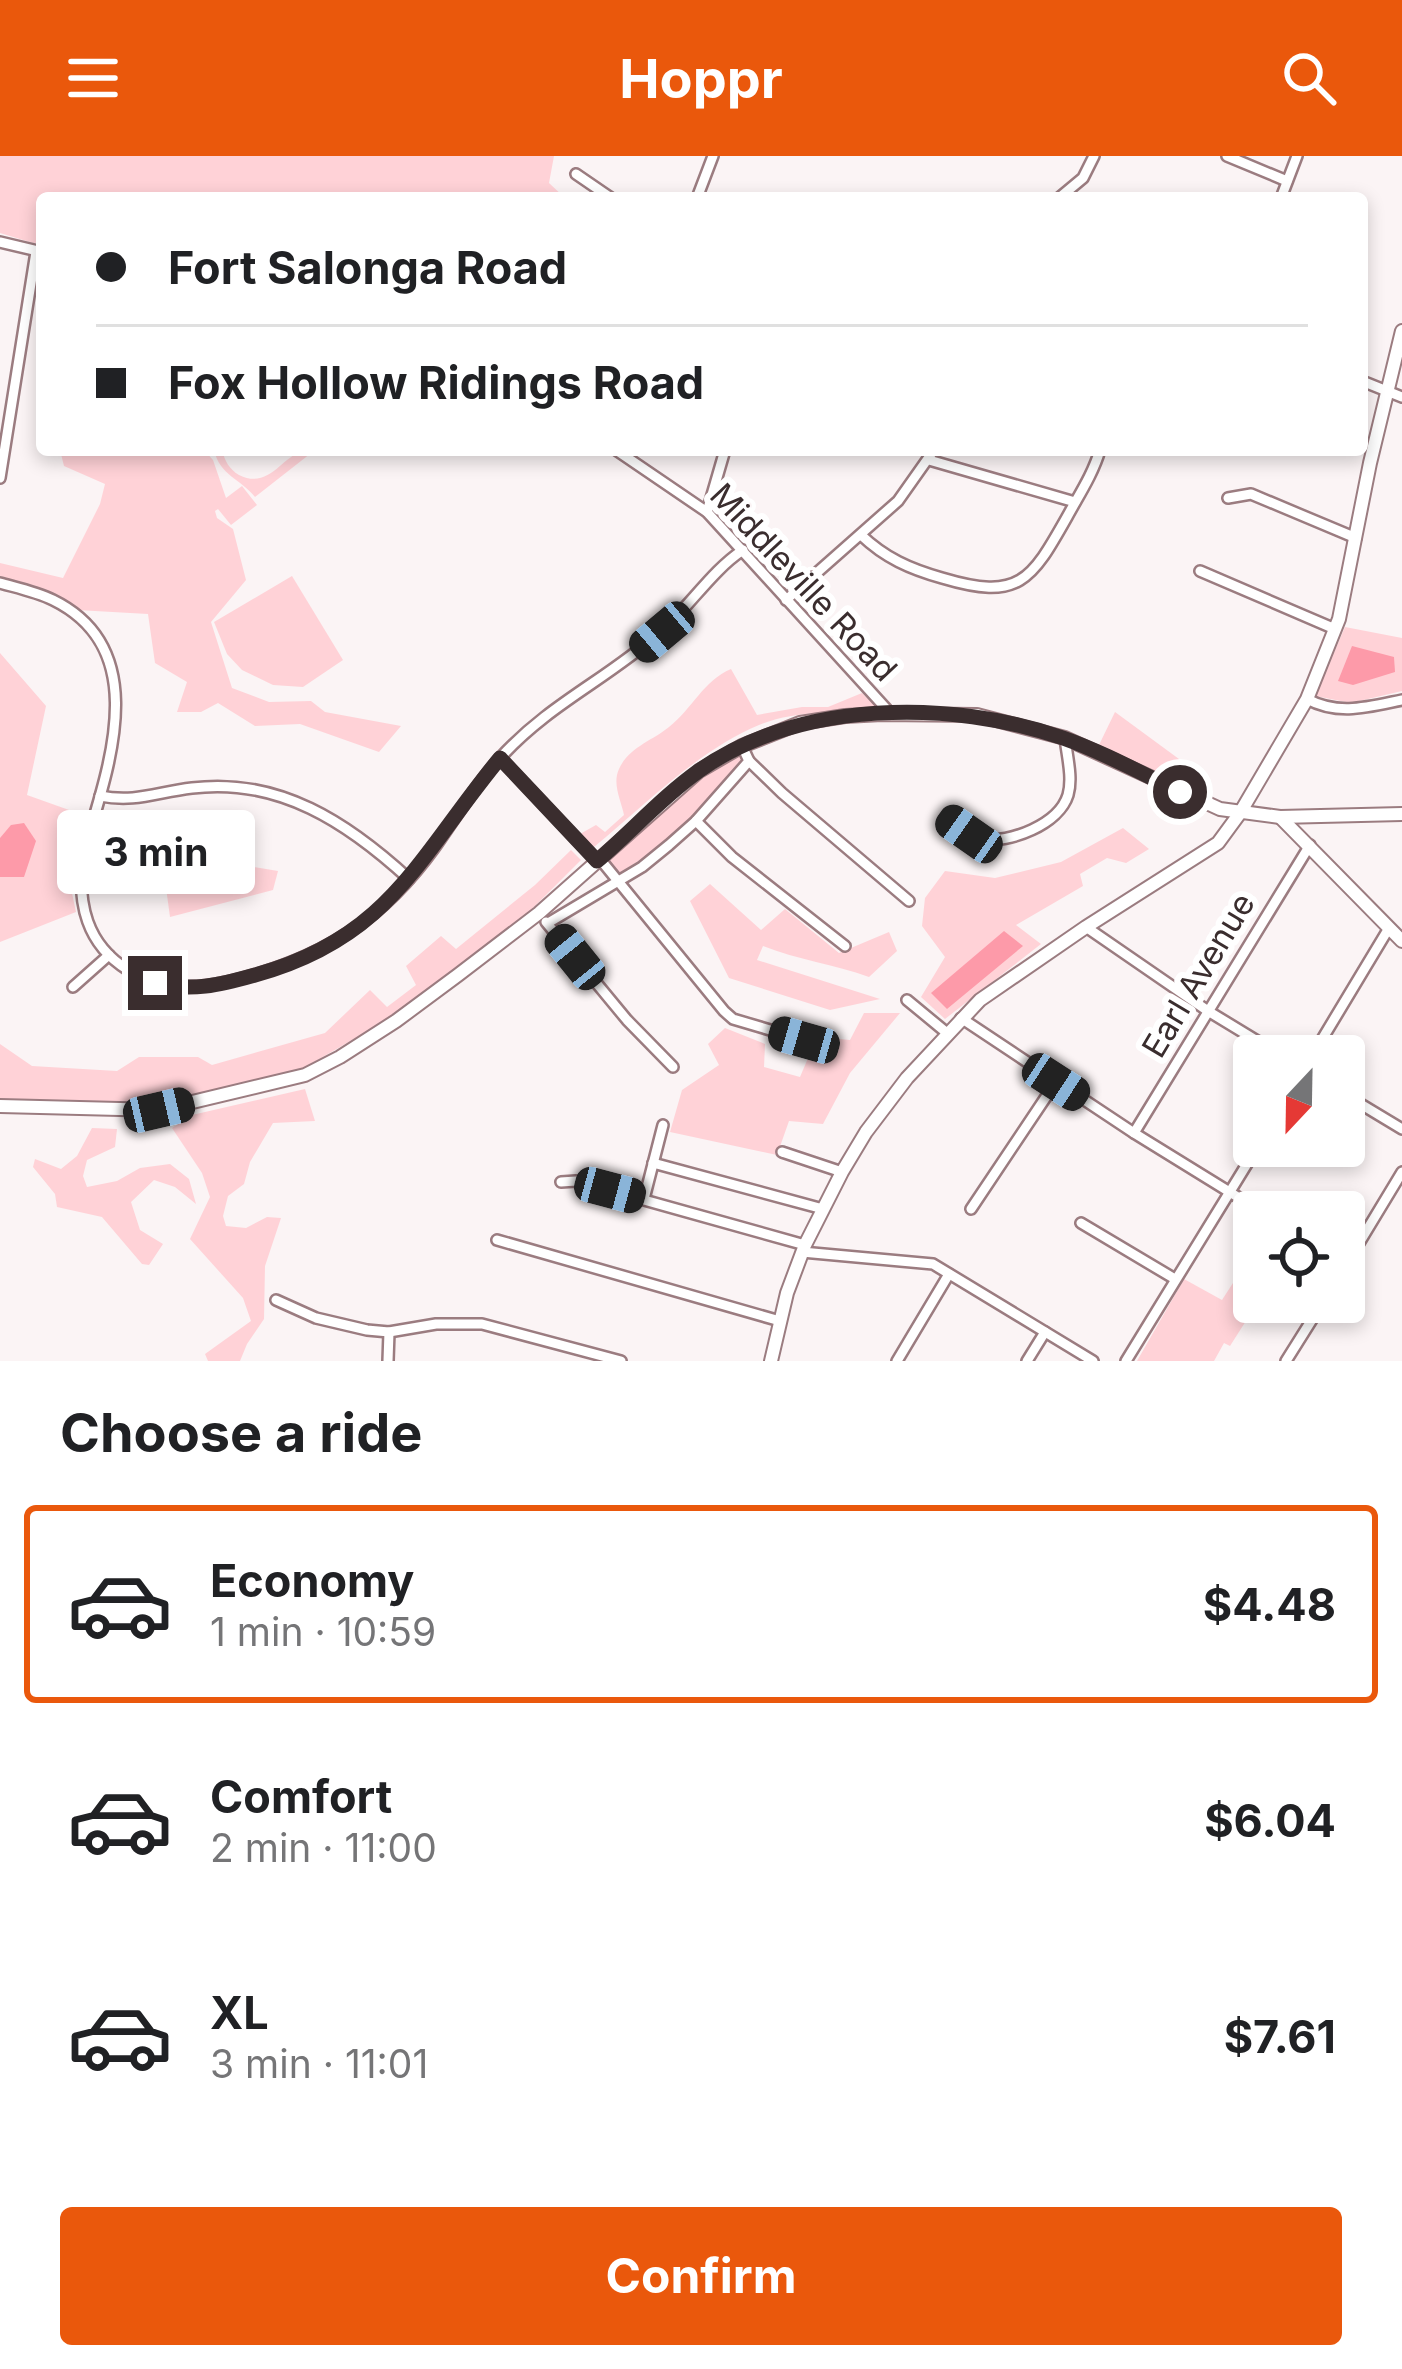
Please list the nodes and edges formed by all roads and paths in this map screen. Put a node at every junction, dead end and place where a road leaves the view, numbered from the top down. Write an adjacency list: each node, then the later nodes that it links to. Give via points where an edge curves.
1 (713, 156): 8 (street)
2 (1094, 156): 9 (street)
3 (1227, 156): 6 (street)
4 (1298, 156): 6 (street)
5 (576, 174): 7 (street)
6 (1287, 181): 10 (street)
7 (602, 192)
8 (699, 192)
9 (1066, 192)
10 (1282, 192)
11 (0, 242): 12 (street)
12 (36, 251)
13 (36, 269): 23 (street)
14 (1402, 331): 16 (main road)
15 (1368, 384): 16 (street)
16 (1388, 392): 17 (street); 28 (main road)
17 (1402, 397)
18 (625, 456): 26 (street, Middleville Road)
19 (723, 456): 26 (street)
20 (930, 456): 27 (street)
21 (934, 456): 25 (street)
22 (1098, 456): 25 (street)
23 (0, 478)
24 (1228, 498): 28 (street, via 1251,494)
25 (1075, 502): 27 (street, via 1037,566 989,590 917,571)
26 (707, 512): 29 (street, Middleville Road)
27 (861, 535): 32 (street)
28 (1356, 538): 33 (main road)
29 (743, 550): 32 (street, Middleville Road); 39 (street, via 662,632 550,711)
30 (1200, 571): 33 (street)
31 (0, 583): 41 (street, via 73,612 109,662 117,729)
32 (786, 600): 36 (street, Middleville Road)
33 (1335, 629): 34 (main road)
34 (1307, 699): 35 (street, via 1352,710); 42 (main road)
35 (1402, 700)
36 (891, 714): 37 (main road, via 976,715); 38 (main road, via 800,723)
37 (1065, 738): 42 (main road); 45 (street, via 1069,792 1051,820 998,839)
38 (742, 746): 40 (street); 48 (main road, via 699,771)
39 (500, 758): 48 (street); 49 (street)
40 (749, 761): 46 (street); 51 (street)
41 (100, 796): 49 (street, via 130,800 212,786 287,798 343,825); 57 (street, via 82,858 82,905)
42 (1240, 813): 44 (main road); 53 (main road, via 1217,843)
43 (1400, 815): 44 (main road)
44 (1280, 818): 47 (main road)
45 (949, 820)
46 (696, 821): 50 (street); 56 (street)
47 (1310, 845): 54 (main road); 60 (street, Earl Avenue)
48 (598, 860): 50 (street); 52 (main road)
49 (409, 879): 57 (street, via 338,941 220,984 155,983)
50 (619, 880): 52 (street); 65 (street, via 733,1019)
51 (910, 901)
52 (543, 918): 66 (street); 68 (main road, via 305,1075 159,1110)
53 (1086, 927): 60 (street); 61 (main road)
54 (1389, 928): 55 (main road); 64 (street)
55 (1402, 941)
56 (845, 946)
57 (109, 955): 58 (street)
58 (74, 987)
59 (907, 1000): 62 (street)
60 (1208, 1011): 63 (street); 72 (street, Earl Avenue)
61 (961, 1018): 62 (main road); 67 (street)
62 (947, 1034): 76 (main road, via 878,1114)
63 (1247, 1035)
64 (1325, 1035)
65 (804, 1040)
66 (673, 1067)
67 (1056, 1082): 72 (street); 83 (street)
68 (0, 1106)
69 (1365, 1107): 71 (street)
70 (663, 1125): 74 (street)
71 (1402, 1129)
72 (1133, 1133): 79 (street)
73 (782, 1152): 76 (street)
74 (653, 1163): 81 (street); 82 (street)
75 (1245, 1167): 79 (street)
76 (842, 1172): 82 (main road)
77 (1402, 1172): 85 (street)
78 (561, 1182): 81 (street)
79 (1230, 1193): 80 (street); 89 (street)
80 (1233, 1195)
81 (644, 1199): 87 (street)
82 (823, 1209): 87 (main road)
83 (971, 1209)
84 (1081, 1223): 89 (street)
85 (1365, 1232)
86 (497, 1240): 91 (street)
87 (804, 1249): 88 (street, via 922,1262); 91 (main road)
88 (949, 1274): 94 (street); 98 (street)
89 (1175, 1280): 101 (street)
90 (276, 1300): 93 (street, via 339,1325)
91 (781, 1321): 97 (main road)
92 (1310, 1323): 102 (street)
93 (389, 1332): 95 (street); 96 (street, via 482,1324)
94 (1045, 1332): 99 (street); 100 (street)
95 (388, 1361)
96 (622, 1361)
97 (771, 1361)
98 (897, 1361)
99 (1027, 1361)
100 (1093, 1361)
101 (1126, 1361)
102 (1286, 1361)

